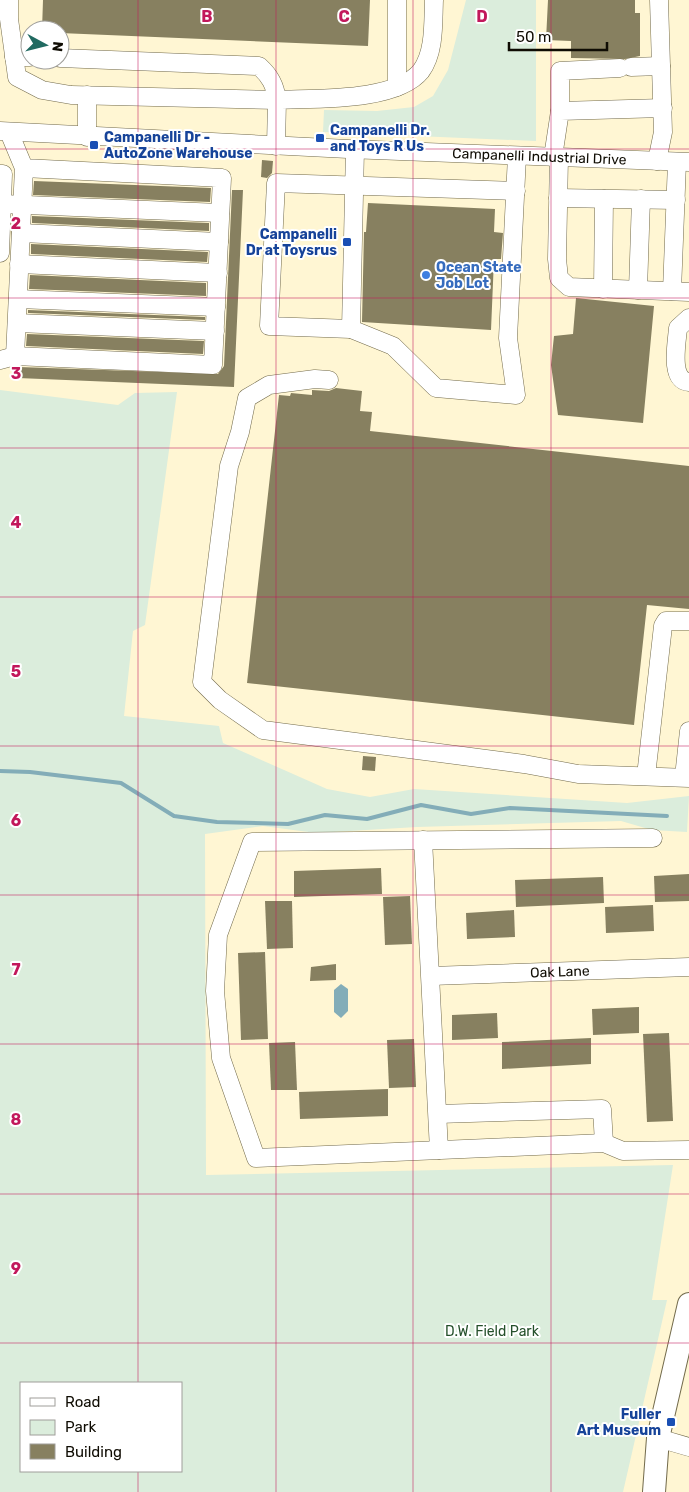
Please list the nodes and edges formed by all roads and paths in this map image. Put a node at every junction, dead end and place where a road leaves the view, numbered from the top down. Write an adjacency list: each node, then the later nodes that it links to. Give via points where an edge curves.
1 (9, 0): 5 (street, via 9,19)
2 (397, 0): 9 (street)
3 (434, 0): 9 (street, via 431,47 422,70 412,80)
4 (659, 0): 8 (street)
5 (20, 51)
6 (70, 58): 11 (street, via 259,66 269,75)
7 (20, 65): 10 (street, via 17,78 42,90)
8 (661, 66): 12 (street); 13 (street, via 560,72)
9 (397, 87): 11 (street, via 379,94)
10 (87, 95): 11 (street); 15 (street)
11 (278, 100): 16 (street)
12 (663, 108): 13 (street); 20 (street, via 663,132)
13 (560, 110): 19 (street)
14 (5, 132): 15 (street, Campanelli Industrial Drive); 22 (street)
15 (87, 136): 16 (street, Campanelli Industrial Drive)
16 (276, 146): 17 (street, Campanelli Industrial Drive)
17 (355, 149): 18 (street, Campanelli Industrial Drive); 24 (street)
18 (517, 156): 19 (street, Campanelli Industrial Drive); 25 (street)
19 (556, 157): 20 (street, Campanelli Industrial Drive); 26 (street)
20 (657, 161): 21 (street, Campanelli Industrial Drive)
21 (683, 162): 29 (street)
22 (24, 168): 31 (street); 32 (street, via 222,178)
23 (0, 174): 30 (street, via 3,174)
24 (354, 185): 25 (street); 45 (street); 45 (street, via 276,183 270,326)
25 (516, 191): 45 (street, via 508,338 516,396 436,388 393,346)
26 (558, 198): 27 (street); 38 (street, via 559,278 569,288)
27 (604, 199): 28 (street); 38 (street)
28 (641, 199): 29 (street); 39 (street)
29 (676, 200): 40 (street)
30 (2, 204): 31 (street); 35 (street)
31 (22, 205): 32 (street); 33 (street)
32 (220, 213): 34 (street)
33 (21, 233): 34 (street); 36 (street)
34 (219, 242): 37 (street)
35 (0, 253)
36 (20, 264): 37 (street); 41 (street)
37 (218, 273): 42 (street)
38 (603, 289): 39 (street)
39 (638, 290): 40 (street)
40 (681, 292)
41 (18, 299): 42 (street); 44 (street)
42 (216, 307): 46 (street)
43 (689, 318): 49 (street, via 678,328 675,366 678,376)
44 (17, 323): 46 (street); 47 (street)
45 (350, 329)
46 (215, 331): 47 (street, via 213,365)
47 (8, 358)
48 (329, 380): 52 (street, via 269,384 248,398 229,466 202,682 220,700 263,730 578,774)
49 (689, 382)
50 (689, 621): 52 (street, via 671,619 663,626)
51 (689, 731): 53 (street)
52 (646, 776): 53 (street)
53 (686, 778)
54 (653, 838): 55 (street)
55 (423, 840): 57 (street); 60 (street, via 252,842 218,936 215,991 221,1058 256,1158)
56 (689, 967): 57 (street, Oak Lane)
57 (431, 976): 58 (street)
58 (438, 1114): 59 (street, via 602,1109); 60 (street)
59 (604, 1143): 60 (street); 61 (street, via 623,1150)
60 (439, 1150)
61 (689, 1150)
62 (689, 1304): 63 (main road)
63 (658, 1438): 64 (street); 65 (main road); 66 (main road)
64 (689, 1447)
65 (638, 1492)
66 (654, 1492)

